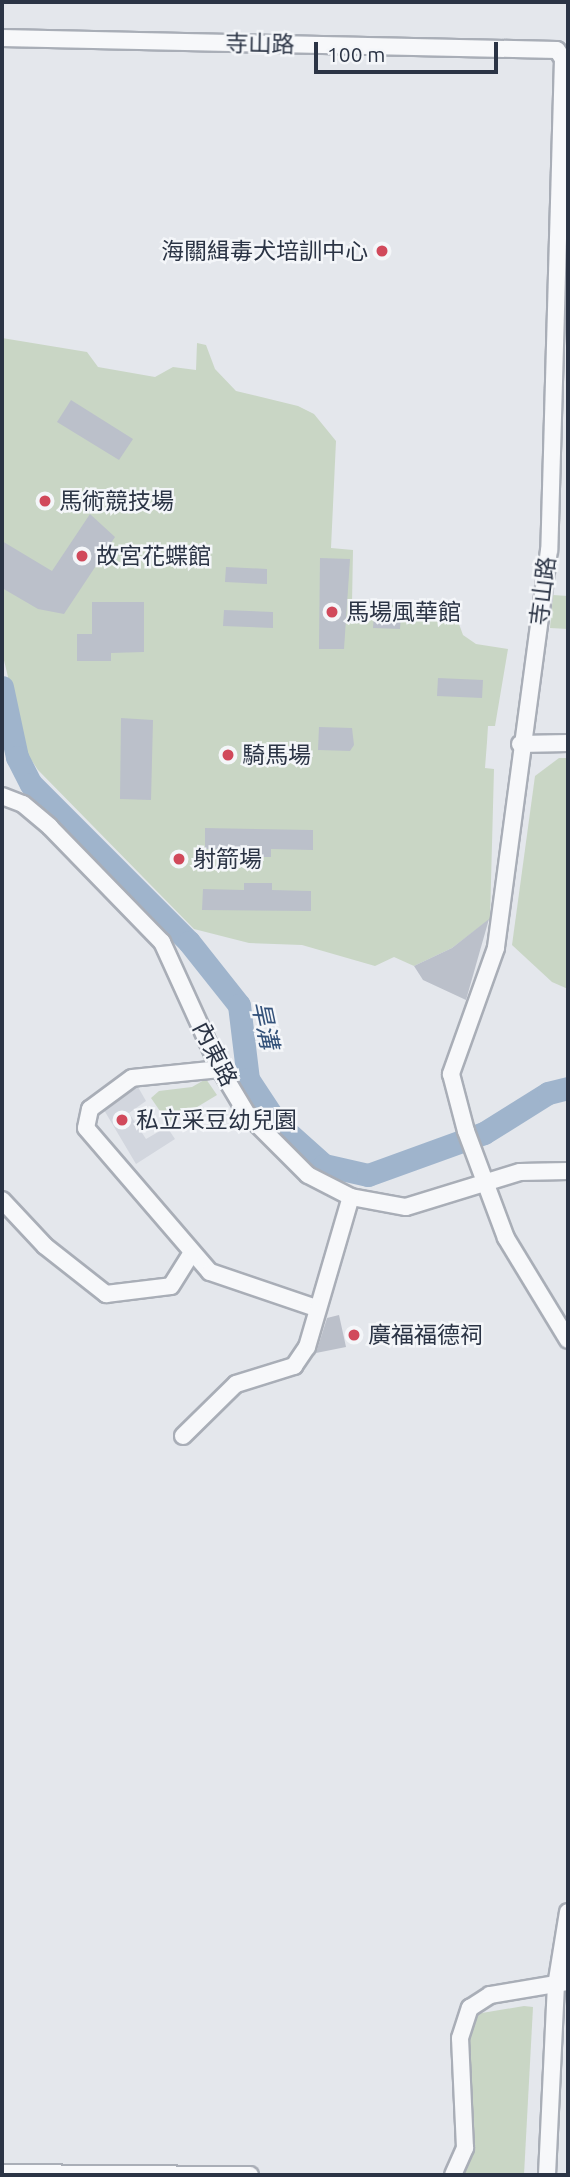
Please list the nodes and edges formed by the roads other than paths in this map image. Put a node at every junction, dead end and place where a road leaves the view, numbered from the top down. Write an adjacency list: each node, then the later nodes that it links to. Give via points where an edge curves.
1 (2, 38): 3 (street, 寺山路, via 557,50 565,74 553,468 541,618)
2 (568, 743): 3 (street)
3 (520, 744): 7 (street, 寺山路, via 496,948 452,1074)
4 (2, 796): 5 (street, 內東路, via 23,804 50,827 162,942)
5 (220, 1069): 8 (street, 內東路, via 278,1149 308,1175); 10 (street, via 132,1078 90,1109 86,1128)
6 (568, 1171): 7 (street, 內東路, via 520,1172)
7 (486, 1185): 8 (street, 內東路, via 406,1208); 12 (street, via 506,1238)
8 (351, 1197): 11 (street)
9 (2, 1200): 10 (street, via 45,1246 106,1294 171,1286)
10 (192, 1252): 11 (street, via 210,1272)
11 (316, 1308): 13 (street, via 307,1347 294,1366 236,1384)
12 (568, 1340)
13 (183, 1436)
14 (568, 1912): 15 (street)
15 (562, 1984): 18 (street, via 490,1995 470,2008 460,2038 465,2148); 19 (street)
16 (2, 2174): 17 (street)
17 (250, 2175)
18 (453, 2175)
19 (547, 2175)

